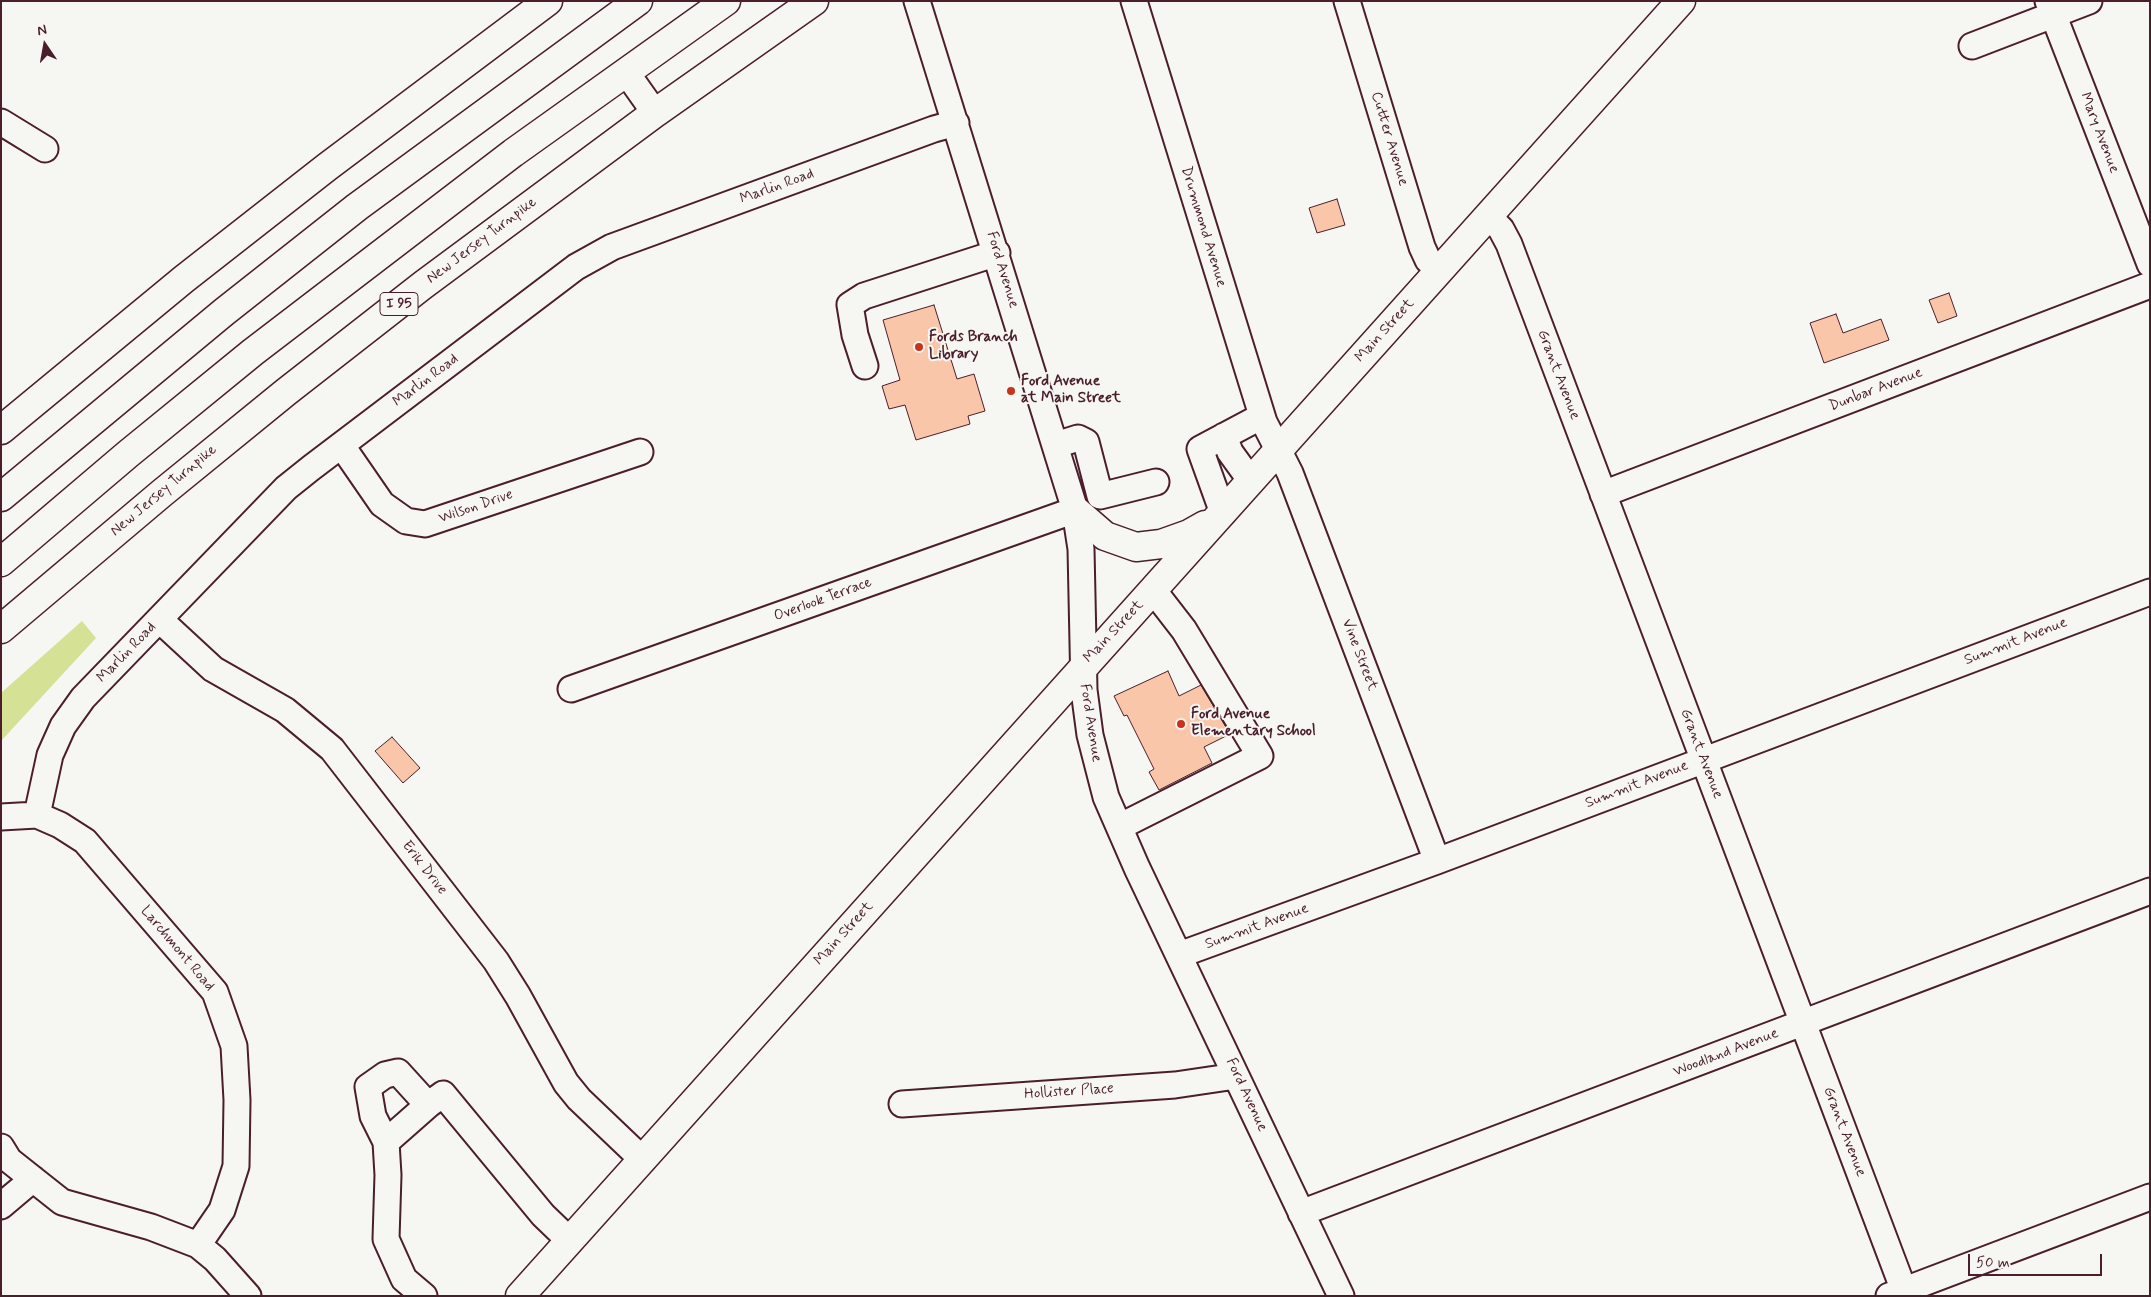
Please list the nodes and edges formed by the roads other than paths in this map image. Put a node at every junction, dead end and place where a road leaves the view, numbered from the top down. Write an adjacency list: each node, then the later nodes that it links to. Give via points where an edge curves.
1 (548, 1): 24 (main road, via 334,161)
2 (638, 1): 34 (main road, via 357,207 224,312)
3 (726, 1): 12 (main road)
4 (814, 1): 13 (main road, New Jersey Turnpike / I 95)
5 (917, 1): 15 (street, Ford Avenue)
6 (1134, 1): 23 (street, Drummond Avenue)
7 (1347, 1): 20 (street, Cutter Avenue, via 1422,247 1428,260)
8 (1681, 1): 17 (main road, Main Street)
9 (2089, 1): 10 (street)
10 (2051, 8): 11 (street); 19 (street, Mary Avenue)
11 (1972, 46)
12 (626, 72): 13 (street); 37 (main road, via 513,153 253,352)
13 (655, 113): 41 (main road, New Jersey Turnpike / I 95, via 423,285 286,392)
14 (1, 122): 16 (street)
15 (956, 123): 18 (street, Ford Avenue); 27 (street, Marlin Road, via 612,247 576,267)
16 (45, 149)
17 (1488, 216): 20 (main road, Main Street); 33 (street, Grant Avenue, via 1501,229 1509,244)
18 (997, 253): 22 (street, via 864,296 850,304); 26 (street, Ford Avenue)
19 (2150, 264)
20 (1439, 271): 28 (main road, Main Street)
21 (2150, 286): 33 (street, Dunbar Avenue)
22 (865, 366)
23 (1262, 416): 25 (street); 28 (street, Drummond Avenue)
24 (1, 430)
25 (1224, 436): 30 (street, via 1230,452); 36 (street, via 1200,448)
26 (1056, 445): 32 (street, via 1078,438 1086,442); 35 (street, Ford Avenue)
27 (342, 446): 29 (street, Wilson Drive, via 382,504 406,521 425,524); 40 (street, Marlin Road, via 286,488)
28 (1278, 450): 30 (main road, Main Street); 48 (street, Vine Street, via 1290,473)
29 (640, 452)
30 (1251, 481): 36 (main road, Main Street)
31 (1156, 482): 32 (street, via 1100,496)
32 (1098, 487): 35 (street, Overlook Terrace)
33 (1603, 494): 44 (street, Grant Avenue)
34 (1, 497)
35 (1073, 503): 36 (main road, via 1105,536 1136,547 1174,540); 42 (street, Ford Avenue, via 1081,549); 43 (street, Overlook Terrace)
36 (1222, 513): 38 (main road, Main Street)
37 (1, 562)
38 (1153, 590): 42 (main road, Main Street); 47 (street, via 1184,630 1260,756)
39 (2150, 592): 44 (street, Summit Avenue)
40 (160, 620): 45 (street, Marlin Road, via 83,698 63,726 50,755); 57 (street, Erik Drive, via 213,669 285,710 332,749 496,961 578,1099)
41 (1, 629)
42 (1082, 668): 47 (street, Ford Avenue, via 1086,712 1096,760 1106,797); 57 (main road, Main Street)
43 (571, 689)
44 (1703, 760): 48 (street, Summit Avenue); 51 (street, Grant Avenue)
45 (37, 815): 46 (street, Larchmont Road); 63 (street, Larchmont Road, via 85,841 215,992 225,1016 234,1046 238,1100 236,1166 222,1210)
46 (1, 817)
47 (1119, 827): 50 (street, Ford Avenue)
48 (1437, 861): 50 (street, Summit Avenue)
49 (2150, 892): 51 (street, Woodland Avenue)
50 (1179, 955): 52 (street, Ford Avenue)
51 (1803, 1024): 61 (street, Woodland Avenue); 64 (street, Grant Avenue)
52 (1236, 1076): 53 (street, Hollister Place, via 1175,1085); 61 (street, Ford Avenue)
53 (902, 1104)
54 (428, 1105): 55 (street); 55 (street, via 398,1072 385,1075 368,1087 373,1116); 62 (street, via 443,1094 543,1215)
55 (386, 1142): 66 (street, via 386,1238 404,1278)
56 (1, 1147): 58 (street, via 9,1160)
57 (643, 1160): 62 (main road, Main Street)
58 (33, 1179): 60 (street); 63 (street, via 62,1202 151,1227)
59 (2150, 1197): 64 (street)
60 (1, 1206)
61 (1301, 1213): 68 (street, Ford Avenue)
62 (570, 1241): 67 (main road, Main Street)
63 (198, 1245): 65 (street)
64 (1900, 1294)
65 (248, 1296)
66 (424, 1296)
67 (520, 1296)
68 (1341, 1296)

